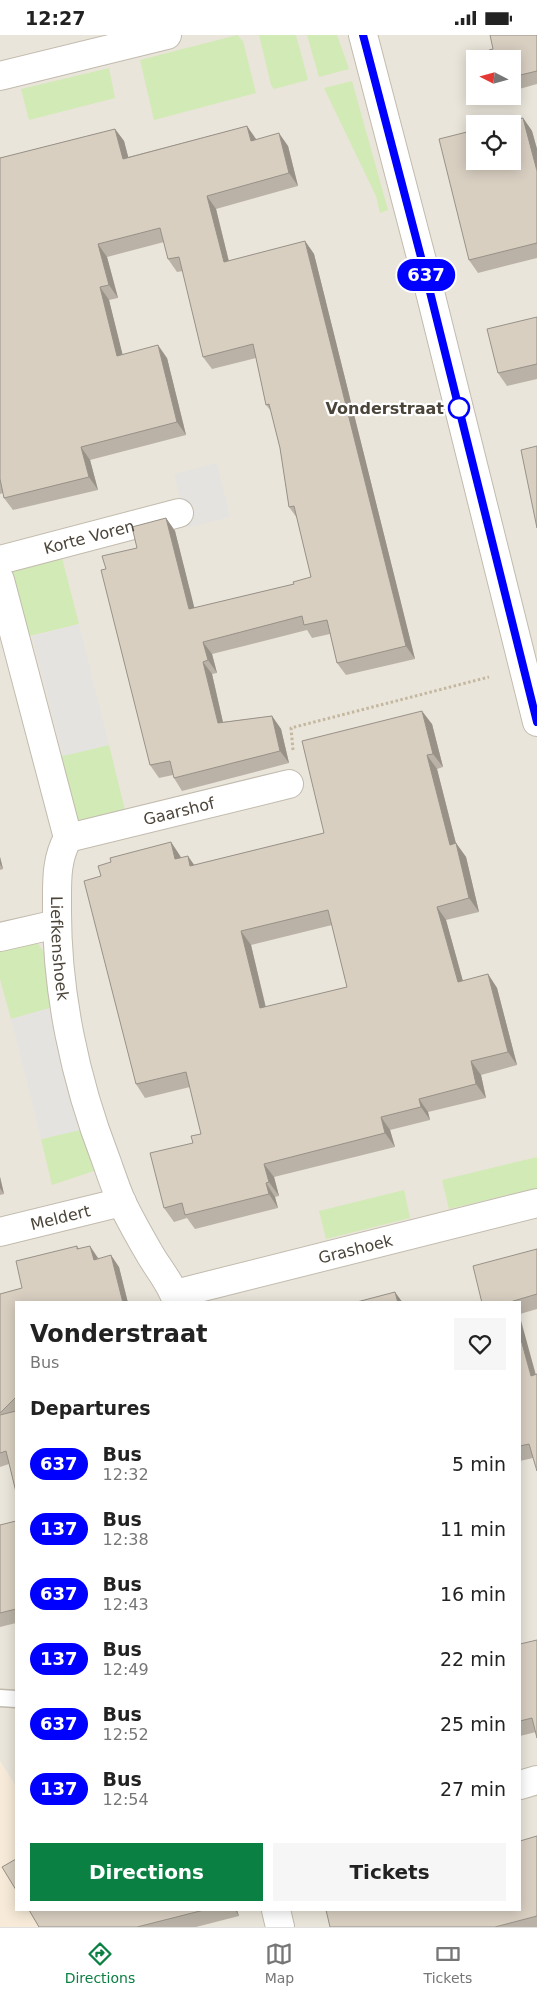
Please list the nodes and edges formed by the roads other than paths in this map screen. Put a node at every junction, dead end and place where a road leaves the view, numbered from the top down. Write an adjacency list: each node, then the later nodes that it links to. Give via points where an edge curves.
1 (167, 35): 3 (street)
2 (363, 35): 7 (street)
3 (0, 76)
4 (180, 513): 5 (street, Korte Voren)
5 (0, 560)
6 (0, 581): 9 (street)
7 (537, 722)
8 (289, 784): 9 (street, Gaarshof)
9 (68, 838): 10 (street, Liefkenshoek, via 61,850 57,871)
10 (57, 924): 11 (street); 12 (street, Liefkenshoek, via 60,975 80,1083 93,1128)
11 (0, 937)
12 (122, 1202): 14 (street, Meldert); 15 (street, Liefkenshoek)
13 (537, 1203): 15 (street, Grashoek)
14 (0, 1232)
15 (176, 1298)
16 (0, 1699): 17 (lane)
17 (15, 1699)
18 (537, 1781): 19 (street)
19 (521, 1785)
20 (276, 1911): 21 (street)
21 (280, 1927)

